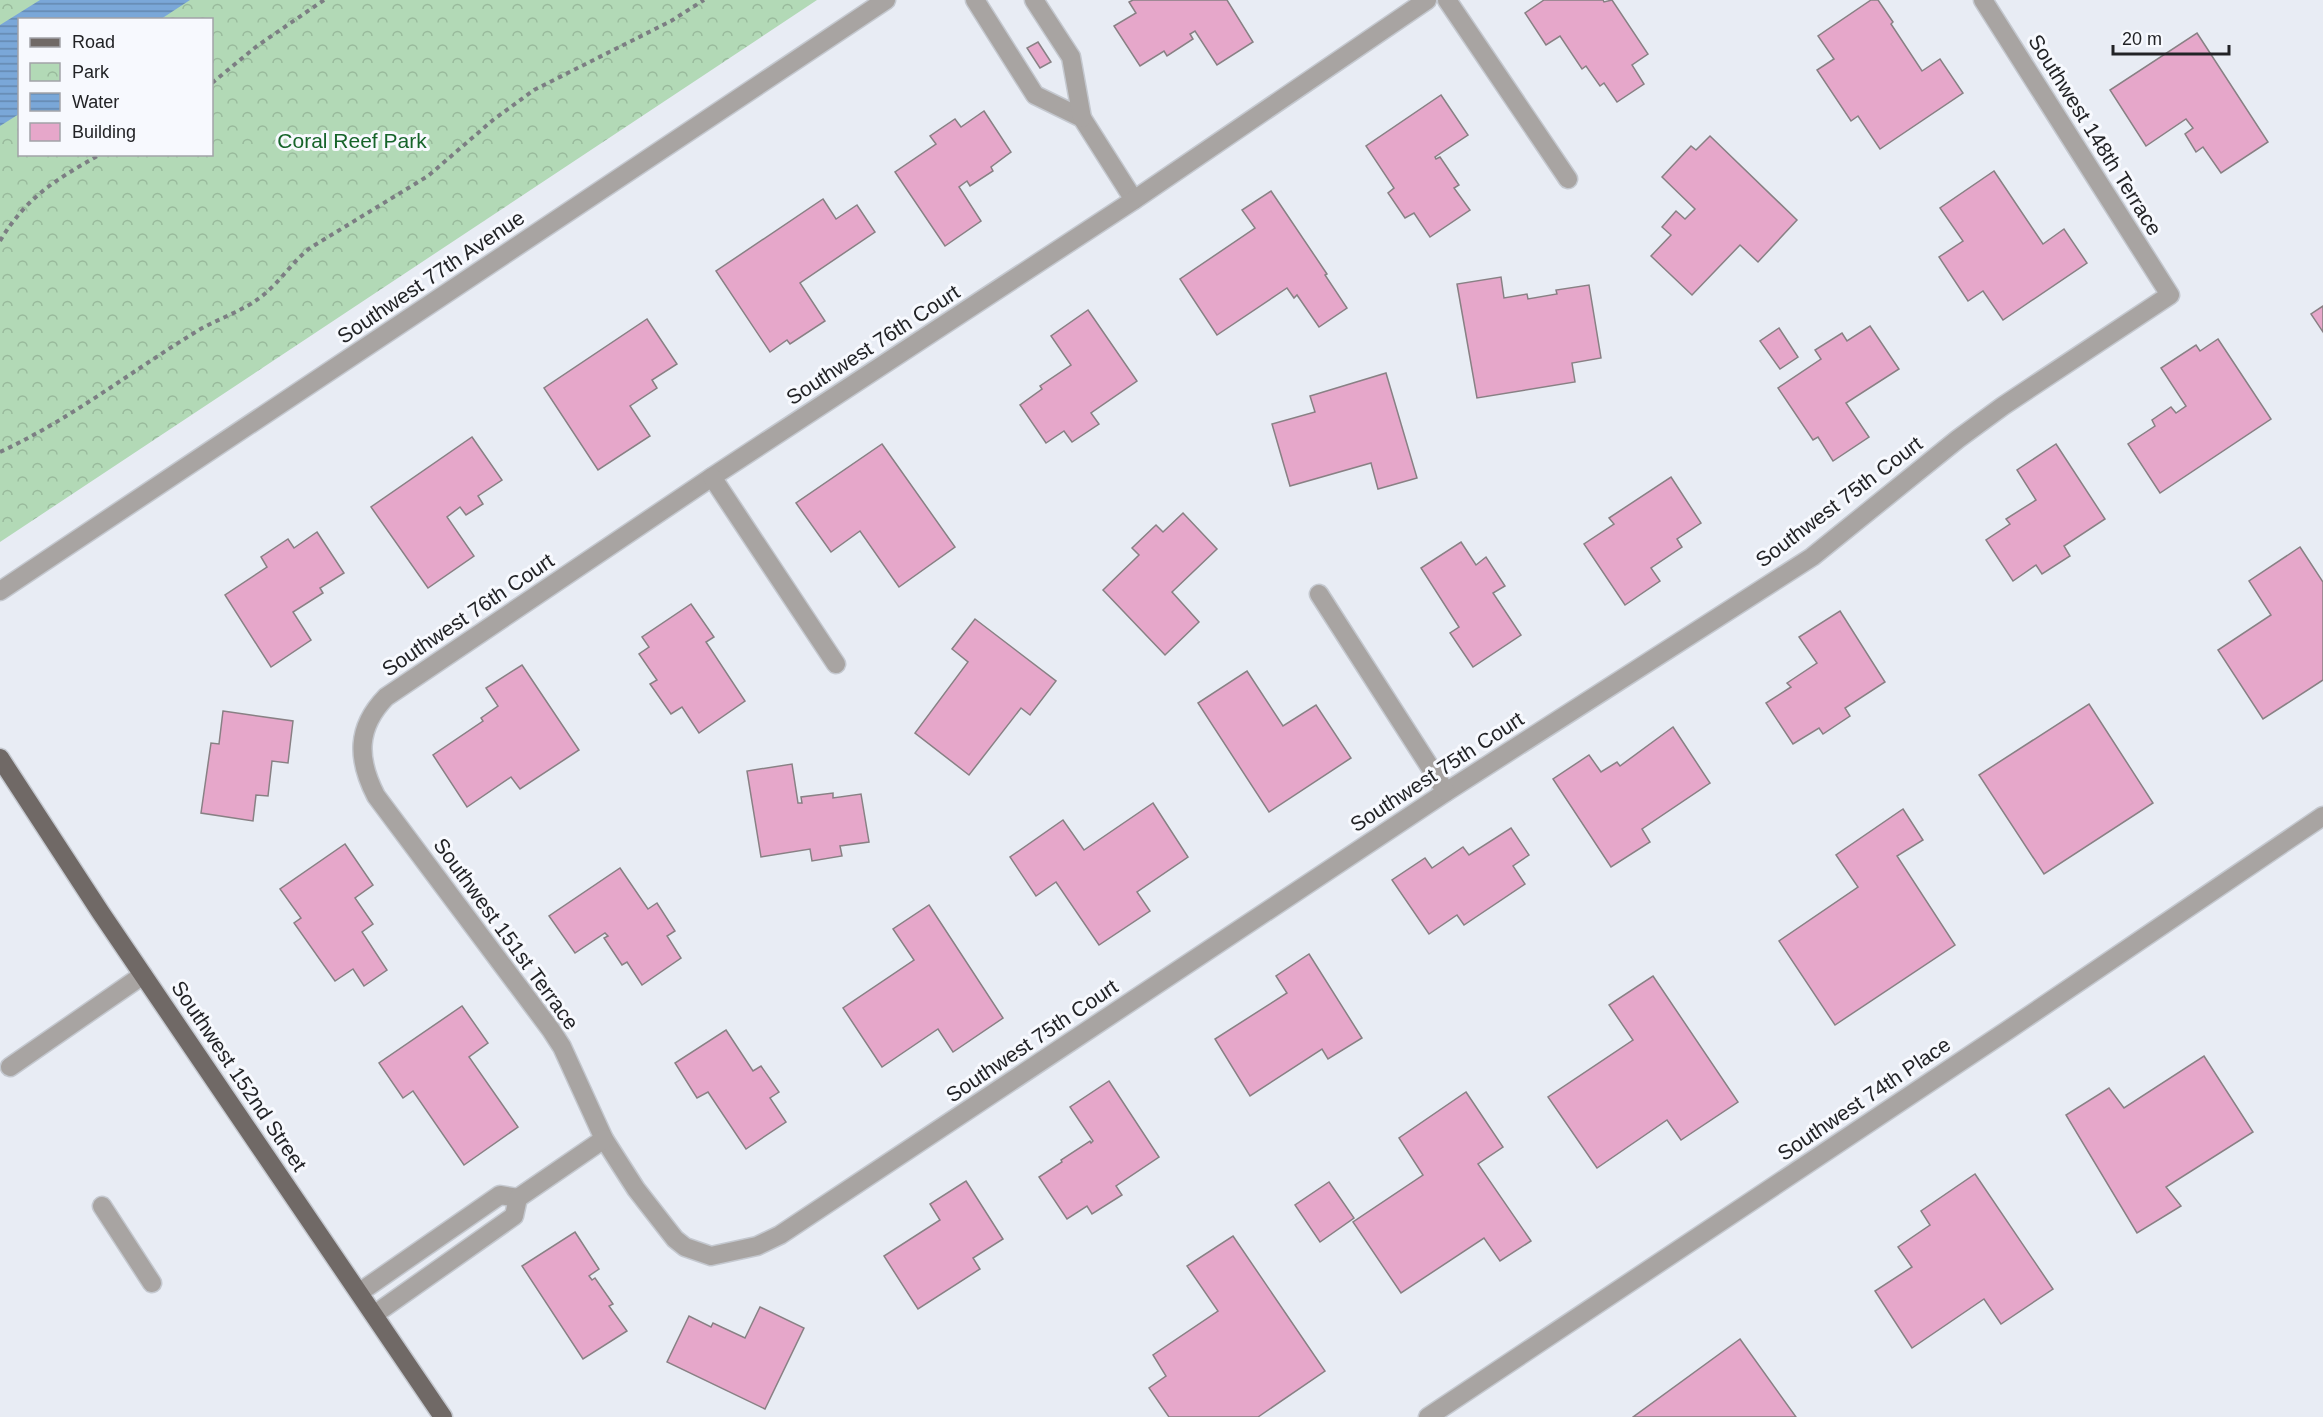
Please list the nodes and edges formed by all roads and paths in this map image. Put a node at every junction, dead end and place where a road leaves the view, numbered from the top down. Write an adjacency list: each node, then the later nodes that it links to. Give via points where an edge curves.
1 (324, 0): 9 (path)
2 (704, 0): 16 (path, via 671,21 534,90 428,176 306,251 273,287 252,303 196,332 76,411)
3 (886, 0): 18 (street, Southwest 77th Avenue)
4 (975, 0): 10 (street, via 1035,94)
5 (1034, 0): 10 (street, via 1071,57)
6 (1427, 0): 13 (street, Southwest 76th Court)
7 (1447, 0): 12 (street)
8 (1983, 0): 15 (street, Southwest 148th Terrace)
9 (213, 82)
10 (1082, 118): 13 (street)
11 (97, 156): 14 (path, via 40,192 24,206)
12 (1568, 179)
13 (1134, 200): 17 (street, Southwest 76th Court)
14 (0, 241)
15 (2170, 295): 23 (street, Southwest 75th Court, via 1976,426 1812,557)
16 (0, 452)
17 (712, 477): 20 (street); 21 (street, Southwest 76th Court, via 386,697 369,719)
18 (0, 591)
19 (1319, 594): 23 (street)
20 (836, 664)
21 (362, 742): 27 (street, Southwest 151st Terrace, via 364,768 376,796 552,1030)
22 (0, 758): 25 (main road, Southwest 152nd Street)
23 (1446, 792): 30 (street, Southwest 75th Court, via 780,1235 758,1246)
24 (2323, 816): 35 (street, Southwest 74th Place)
25 (143, 975): 26 (street); 32 (main road, Southwest 152nd Street)
26 (10, 1068)
27 (604, 1139): 28 (street); 30 (street, Southwest 151st Terrace, via 667,1230 686,1247)
28 (518, 1198): 32 (street, via 500,1195); 33 (street, via 514,1216)
29 (102, 1206): 31 (street)
30 (711, 1256)
31 (152, 1283)
32 (360, 1292): 33 (main road, Southwest 152nd Street)
33 (375, 1314): 34 (main road, Southwest 152nd Street)
34 (443, 1417)
35 (1428, 1417)

